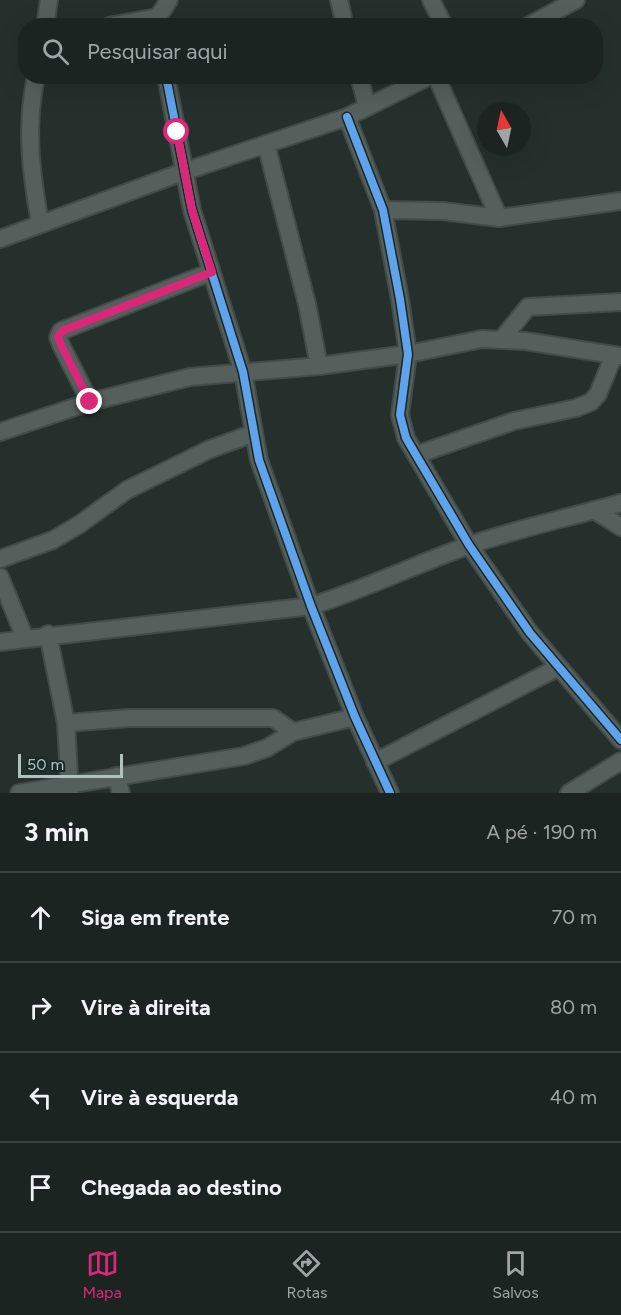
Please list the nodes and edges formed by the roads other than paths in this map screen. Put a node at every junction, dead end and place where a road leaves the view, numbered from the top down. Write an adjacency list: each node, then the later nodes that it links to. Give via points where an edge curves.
1 (49, 0): 6 (street)
2 (169, 0): 7 (street)
3 (339, 0): 8 (street)
4 (431, 0): 9 (street)
5 (576, 0): 10 (street)
6 (46, 18)
7 (160, 18)
8 (343, 18)
9 (440, 18)
10 (543, 18)
11 (34, 84): 23 (street, via 28,130)
12 (167, 84): 19 (street)
13 (361, 84): 16 (street)
14 (413, 84): 16 (street)
15 (440, 84): 22 (street)
16 (367, 106): 17 (street)
17 (347, 117): 18 (street); 21 (street)
18 (266, 144): 19 (street); 30 (street)
19 (183, 172): 23 (street); 25 (street)
20 (621, 201): 22 (street)
21 (383, 210): 22 (street, via 443,211); 28 (street)
22 (499, 218)
23 (39, 223): 24 (street)
24 (0, 239)
25 (212, 272): 31 (street); 32 (street, via 62,331 58,337 61,345)
26 (621, 302): 27 (street, via 531,306)
27 (502, 339): 28 (street); 29 (street)
28 (408, 354): 30 (street); 35 (street, via 400,415)
29 (617, 355): 35 (street, via 591,402 514,421)
30 (319, 366): 31 (street)
31 (243, 372): 32 (street, via 190,377); 34 (street)
32 (90, 402): 33 (street)
33 (0, 432)
34 (254, 433): 40 (street, via 208,450 126,490 53,540); 42 (street, via 265,480)
35 (416, 455): 39 (street)
36 (621, 503): 37 (street)
37 (594, 510): 38 (street); 39 (street)
38 (621, 527)
39 (470, 546): 42 (street, via 360,591); 46 (street)
40 (0, 559)
41 (0, 577): 44 (street)
42 (311, 606): 43 (street); 47 (street)
43 (48, 634): 44 (street); 48 (street)
44 (25, 638): 45 (street)
45 (0, 642)
46 (557, 668): 50 (street); 52 (street)
47 (355, 717): 49 (street); 52 (street)
48 (66, 723): 49 (street, via 130,718 273,718); 54 (street)
49 (293, 732): 53 (street, via 244,756)
50 (621, 740)
51 (621, 761): 58 (street)
52 (375, 762): 57 (street)
53 (116, 776): 54 (street); 56 (street)
54 (71, 788): 55 (street)
55 (19, 793)
56 (121, 793)
57 (390, 793)
58 (569, 793)

